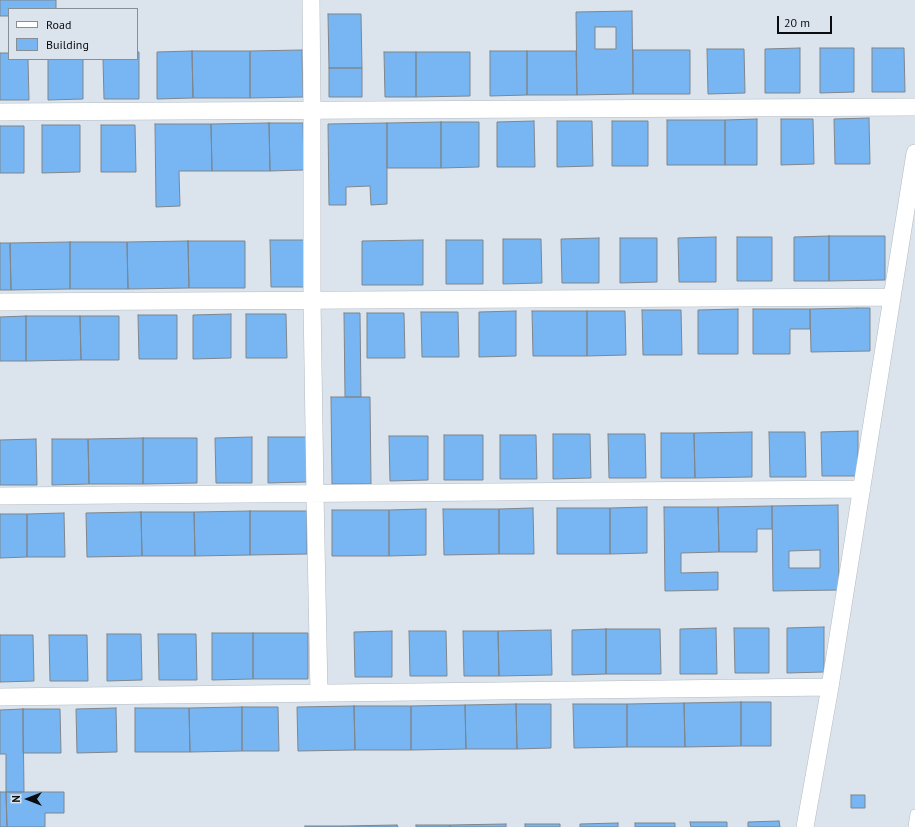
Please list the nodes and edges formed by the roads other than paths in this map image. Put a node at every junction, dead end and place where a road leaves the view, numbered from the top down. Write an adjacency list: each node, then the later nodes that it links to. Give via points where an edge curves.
1 (311, 0): 3 (street)
2 (915, 107): 3 (street)
3 (312, 110): 4 (street); 7 (street)
4 (0, 112)
5 (915, 153): 6 (street)
6 (892, 297): 7 (street); 9 (street)
7 (312, 300): 8 (street); 10 (street)
8 (0, 302)
9 (862, 489): 10 (street); 12 (street)
10 (315, 493): 11 (street); 13 (street)
11 (0, 496)
12 (830, 687): 13 (street); 16 (street)
13 (320, 693): 14 (street)
14 (0, 697)
15 (915, 814): 17 (lane)
16 (805, 827)
17 (913, 827)

